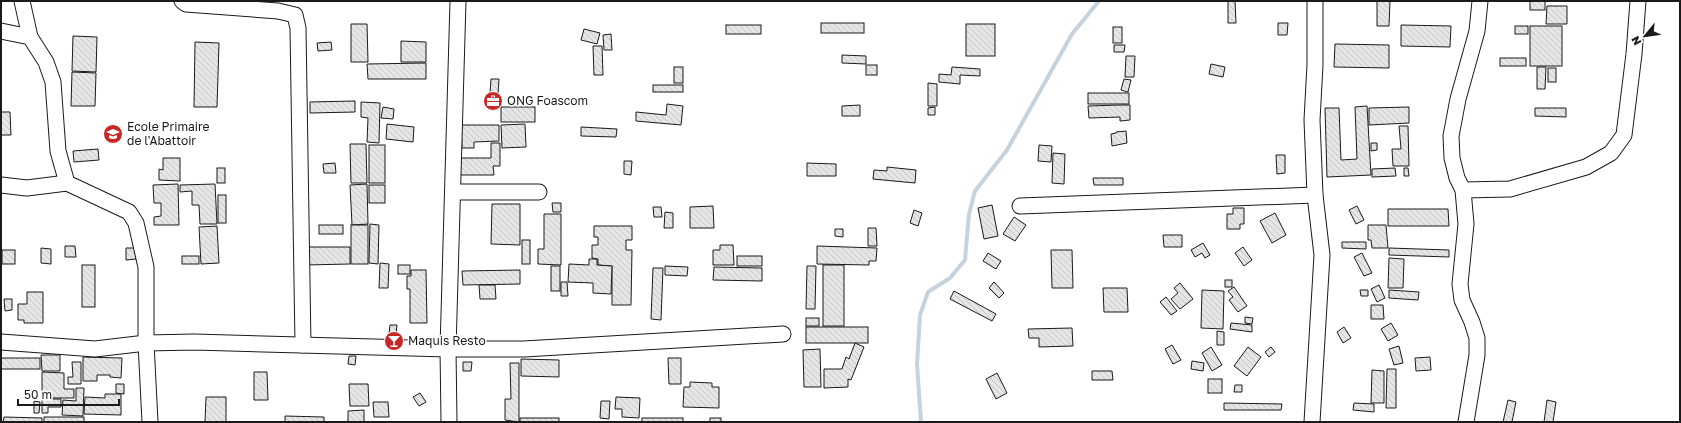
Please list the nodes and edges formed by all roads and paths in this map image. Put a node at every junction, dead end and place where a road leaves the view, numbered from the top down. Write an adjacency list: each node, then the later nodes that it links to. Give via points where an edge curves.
1 (22, 1): 8 (street)
2 (182, 1): 19 (street, via 186,4 278,11 295,15 298,28)
3 (458, 1): 12 (street)
4 (1315, 1): 14 (street, via 1312,120)
5 (1480, 1): 11 (street, via 1477,31 1458,99 1451,136 1452,158)
6 (1638, 1): 11 (street, via 1624,134 1611,154 1586,167 1510,189)
7 (1, 31): 8 (street)
8 (30, 37): 9 (street, via 46,62 53,82 58,151)
9 (67, 183): 10 (street, via 27,188); 18 (street, via 129,212 136,223 146,266)
10 (1, 185)
11 (1463, 190): 24 (street, via 1466,224 1460,284 1462,300 1477,338 1477,355)
12 (453, 192): 13 (street); 20 (street)
13 (540, 192)
14 (1315, 195): 15 (street); 23 (street, via 1322,255)
15 (1020, 206)
16 (783, 334): 20 (street, via 524,349)
17 (1, 342): 18 (street, via 95,349)
18 (146, 343): 19 (street); 21 (street)
19 (303, 345): 20 (street)
20 (448, 349): 22 (street)
21 (150, 422)
22 (449, 422)
23 (1312, 422)
24 (1466, 422)

